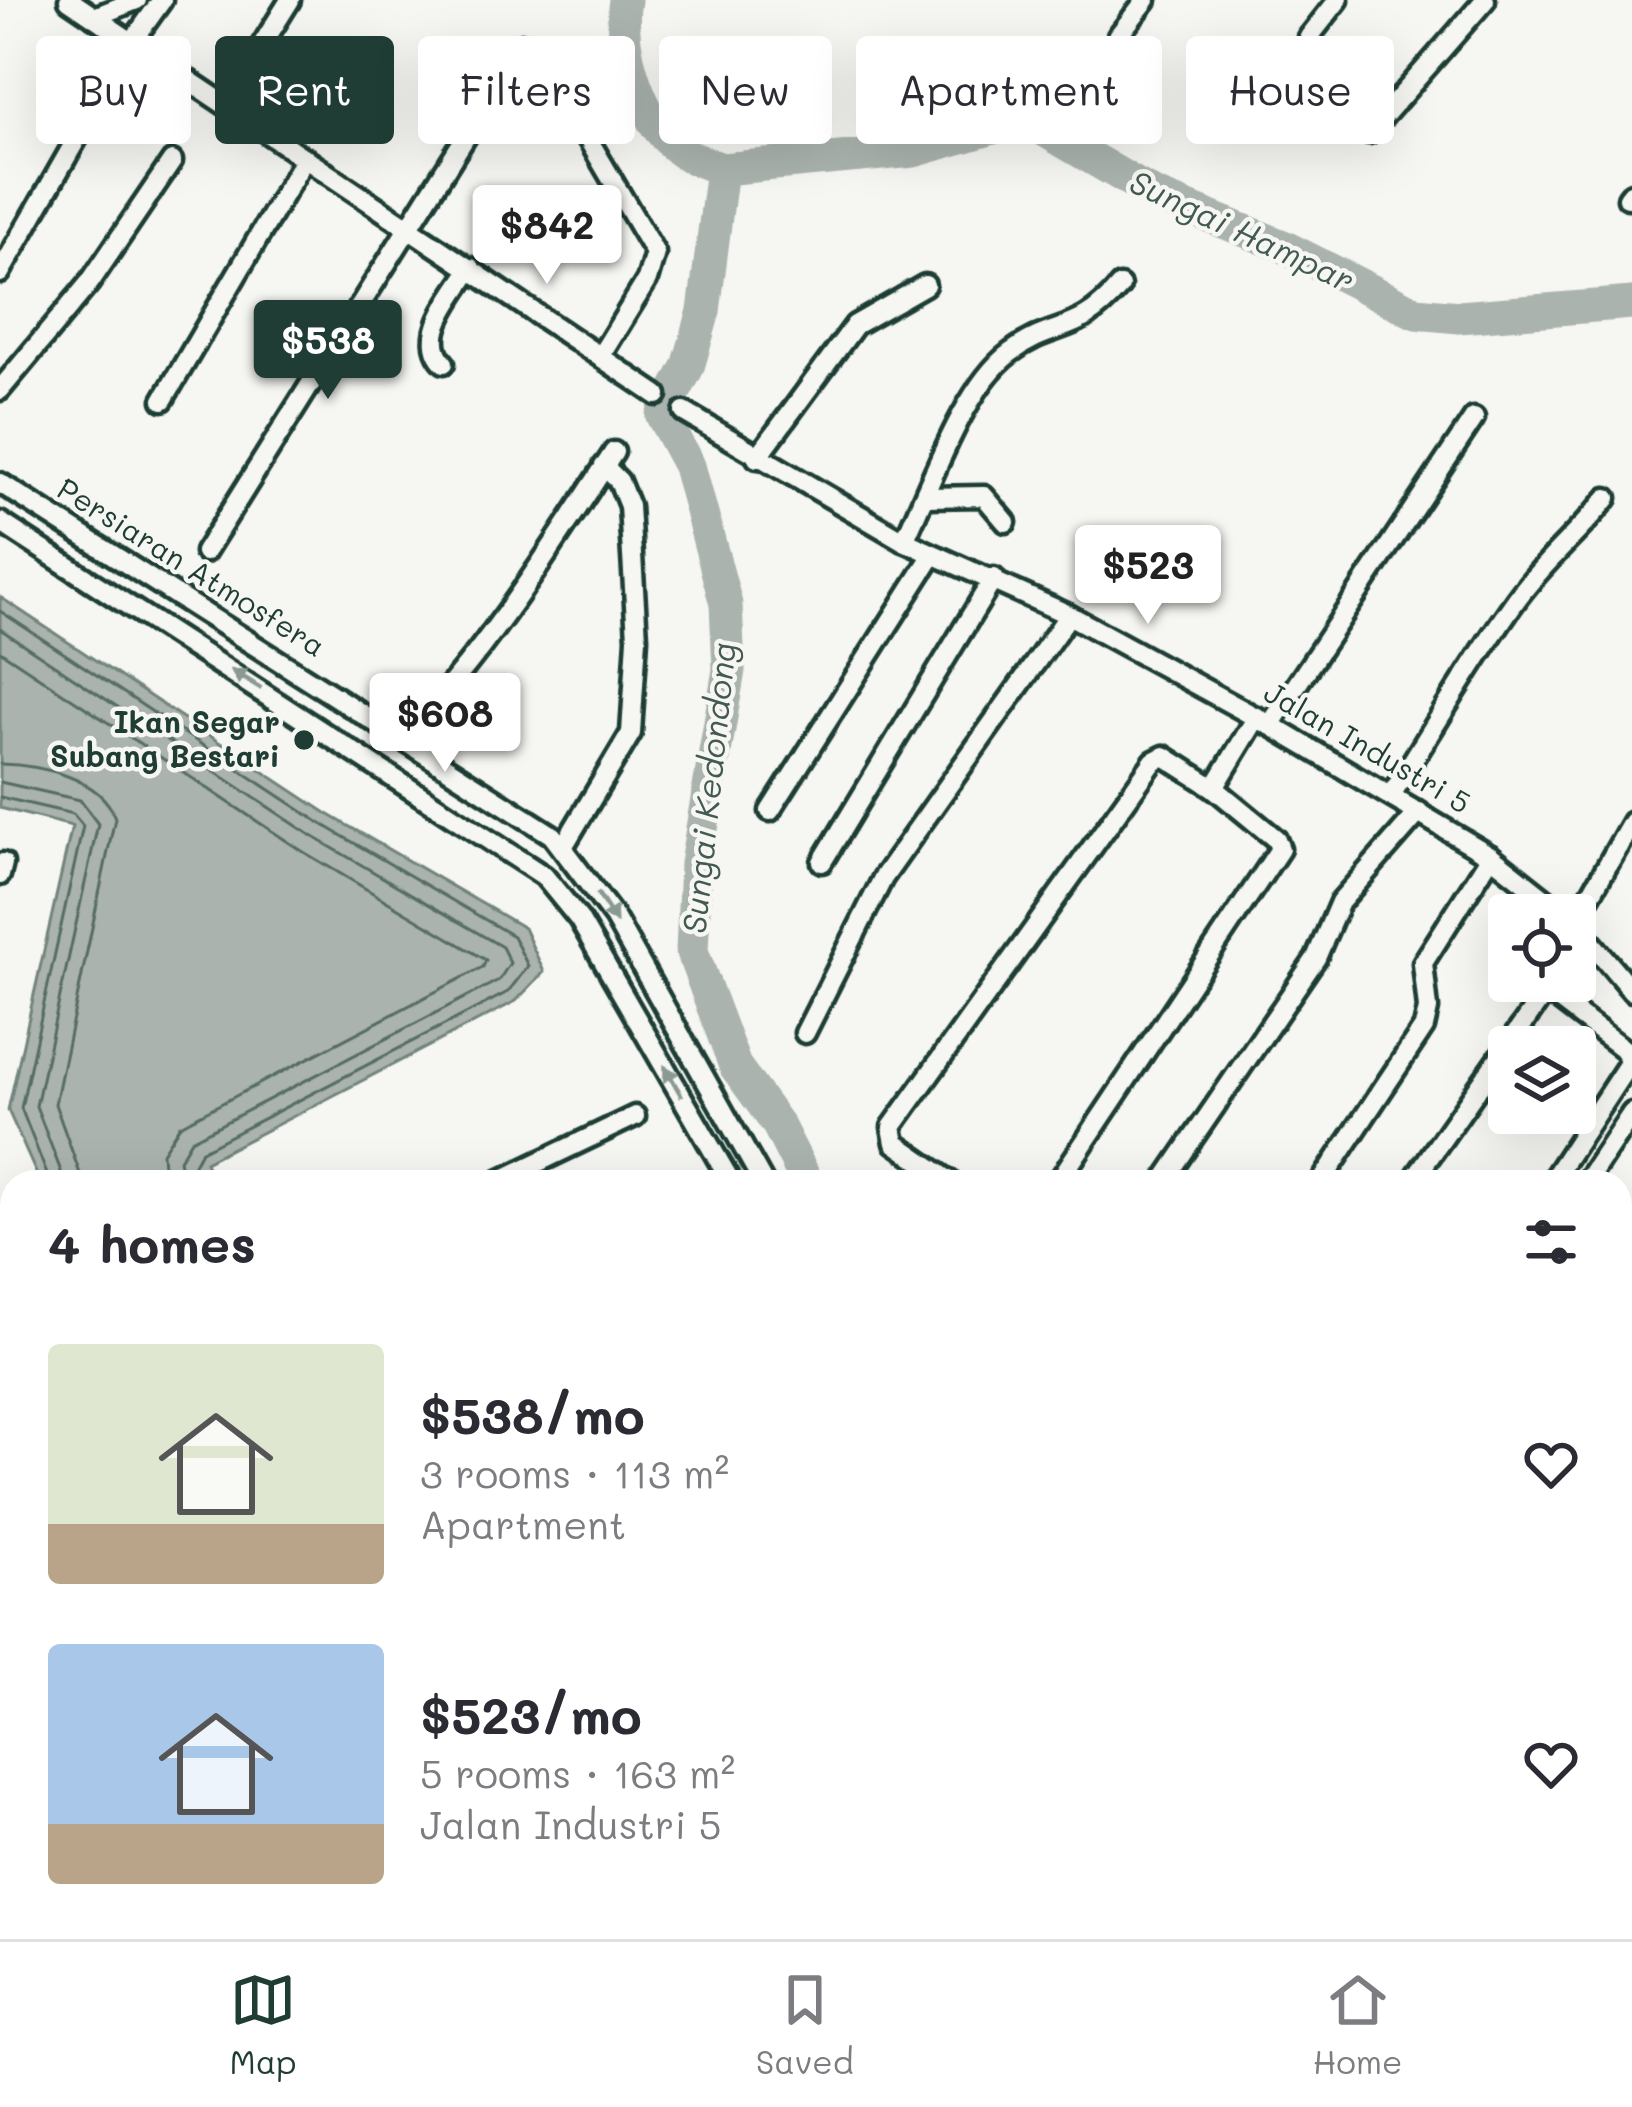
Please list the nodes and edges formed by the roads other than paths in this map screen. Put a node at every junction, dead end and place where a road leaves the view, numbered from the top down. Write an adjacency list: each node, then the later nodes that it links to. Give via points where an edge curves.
1 (69, 0): 8 (street)
2 (137, 0): 8 (street)
3 (162, 0): 10 (street)
4 (290, 0): 11 (street)
5 (1146, 0): 12 (street)
6 (1338, 0): 13 (street)
7 (1485, 0): 14 (street)
8 (94, 17): 9 (street)
9 (123, 36)
10 (136, 36)
11 (268, 36)
12 (1118, 36)
13 (1310, 36)
14 (1394, 104)
15 (74, 144): 23 (street)
16 (284, 144): 19 (street)
17 (459, 144): 21 (street)
18 (591, 144): 26 (street, via 655,253)
19 (305, 158): 21 (street); 30 (street)
20 (172, 161): 28 (street, via 90,282)
21 (406, 225): 22 (street); 40 (street)
22 (471, 268): 26 (street); 27 (street, via 434,335)
23 (0, 273)
24 (925, 285): 33 (street, via 855,325)
25 (1120, 286): 35 (street, via 1077,326 1033,336 1004,357)
26 (601, 355): 29 (street)
27 (444, 362)
28 (0, 390)
29 (657, 395)
30 (163, 400)
31 (684, 412): 33 (street, Jalan Industri 5)
32 (1474, 418): 44 (street)
33 (757, 458): 39 (street, Jalan Industri 5)
34 (0, 483): 45 (street, Persiaran Atmosfera)
35 (925, 497): 38 (street, via 984,496); 39 (street)
36 (1607, 497): 47 (street, via 1516,600)
37 (0, 522): 64 (street, Persiaran Atmosfera, one-way to 37, via 579,919 544,876)
38 (1006, 522)
39 (904, 541): 41 (street, Jalan Industri 5)
40 (205, 552)
41 (932, 556): 42 (street, Jalan Industri 5); 48 (street)
42 (994, 578): 43 (street, Jalan Industri 5); 53 (street)
43 (1069, 615): 44 (street, Jalan Industri 5); 60 (street, via 884,878)
44 (1264, 721): 46 (street); 47 (street, Jalan Industri 5)
45 (403, 738): 51 (street, Persiaran Atmosfera); 51 (street, via 527,589 609,459 629,506 634,554 631,733)
46 (1214, 788): 66 (street, via 1169,758 1154,761 892,1127 895,1143); 67 (street, via 1276,839 1278,854)
47 (1391, 795): 49 (street, Jalan Industri 5)
48 (770, 811)
49 (1419, 812): 52 (street, Jalan Industri 5); 68 (street, via 1340,902 1316,958)
50 (1632, 822): 55 (street)
51 (562, 848): 65 (street, Persiaran Atmosfera, one-way to 65, via 614,917)
52 (1491, 856): 54 (street, Jalan Industri 5); 69 (street, via 1423,963 1424,1027)
53 (822, 862)
54 (1539, 894)
55 (1596, 897)
56 (1596, 953): 57 (street)
57 (1632, 991)
58 (1538, 1002): 70 (street)
59 (1568, 1002): 71 (street, via 1626,1051 1629,1063)
60 (805, 1033)
61 (1632, 1114): 72 (street)
62 (635, 1116): 63 (street)
63 (521, 1170)
64 (724, 1170)
65 (756, 1170)
66 (934, 1170)
67 (1066, 1170)
68 (1170, 1170)
69 (1329, 1170)
70 (1420, 1170)
71 (1559, 1170)
72 (1594, 1170)

